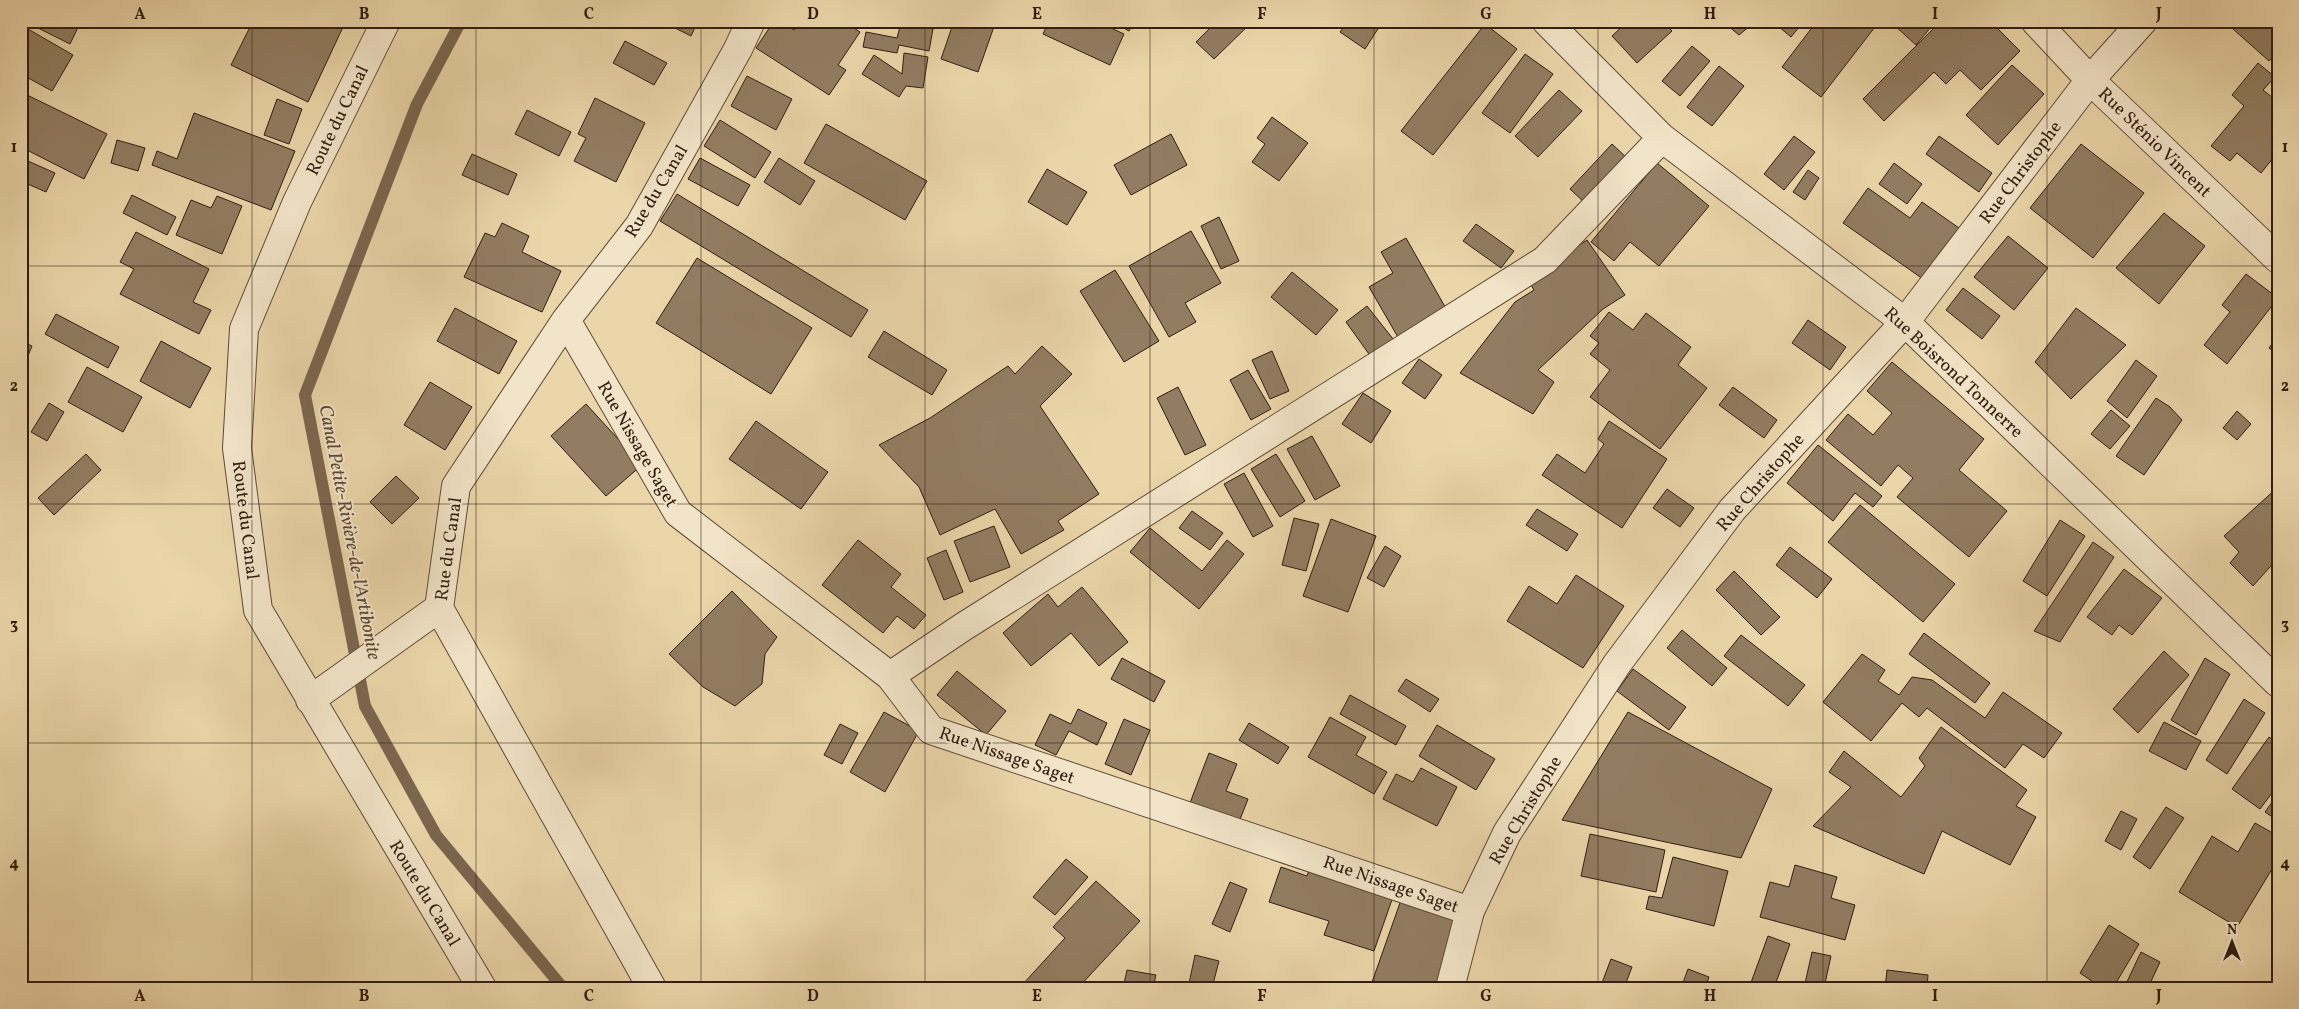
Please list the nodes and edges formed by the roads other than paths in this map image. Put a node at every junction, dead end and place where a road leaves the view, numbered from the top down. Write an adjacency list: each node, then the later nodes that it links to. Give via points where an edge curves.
1 (386, 21): 14 (street, Route du Canal, via 297,202 244,328 237,448 258,610)
2 (751, 21): 9 (street, Rue du Canal, via 639,226)
3 (1546, 21): 7 (street, Rue Boisrond Tonnerre)
4 (2035, 21): 6 (street, Rue Sténio Vincent)
5 (2143, 21): 6 (street, Rue Christophe)
6 (2090, 80): 8 (street, Rue Sténio Vincent); 10 (street, Rue Christophe)
7 (1662, 138): 10 (street, Rue Boisrond Tonnerre); 12 (street, via 1545,260)
8 (2278, 259)
9 (566, 320): 11 (street, Rue du Canal, via 456,486); 12 (street, Rue Nissage Saget, via 678,513)
10 (1905, 322): 13 (street, Rue Boisrond Tonnerre); 15 (street, Rue Christophe, via 1732,510 1617,664 1507,833)
11 (439, 608): 14 (street); 18 (street, Rue du Canal)
12 (890, 676): 15 (street, Rue Nissage Saget, via 931,730)
13 (2278, 683)
14 (310, 700): 17 (street, Route du Canal)
15 (1470, 911): 16 (street, Rue Christophe)
16 (1451, 987)
17 (482, 988)
18 (652, 988)

